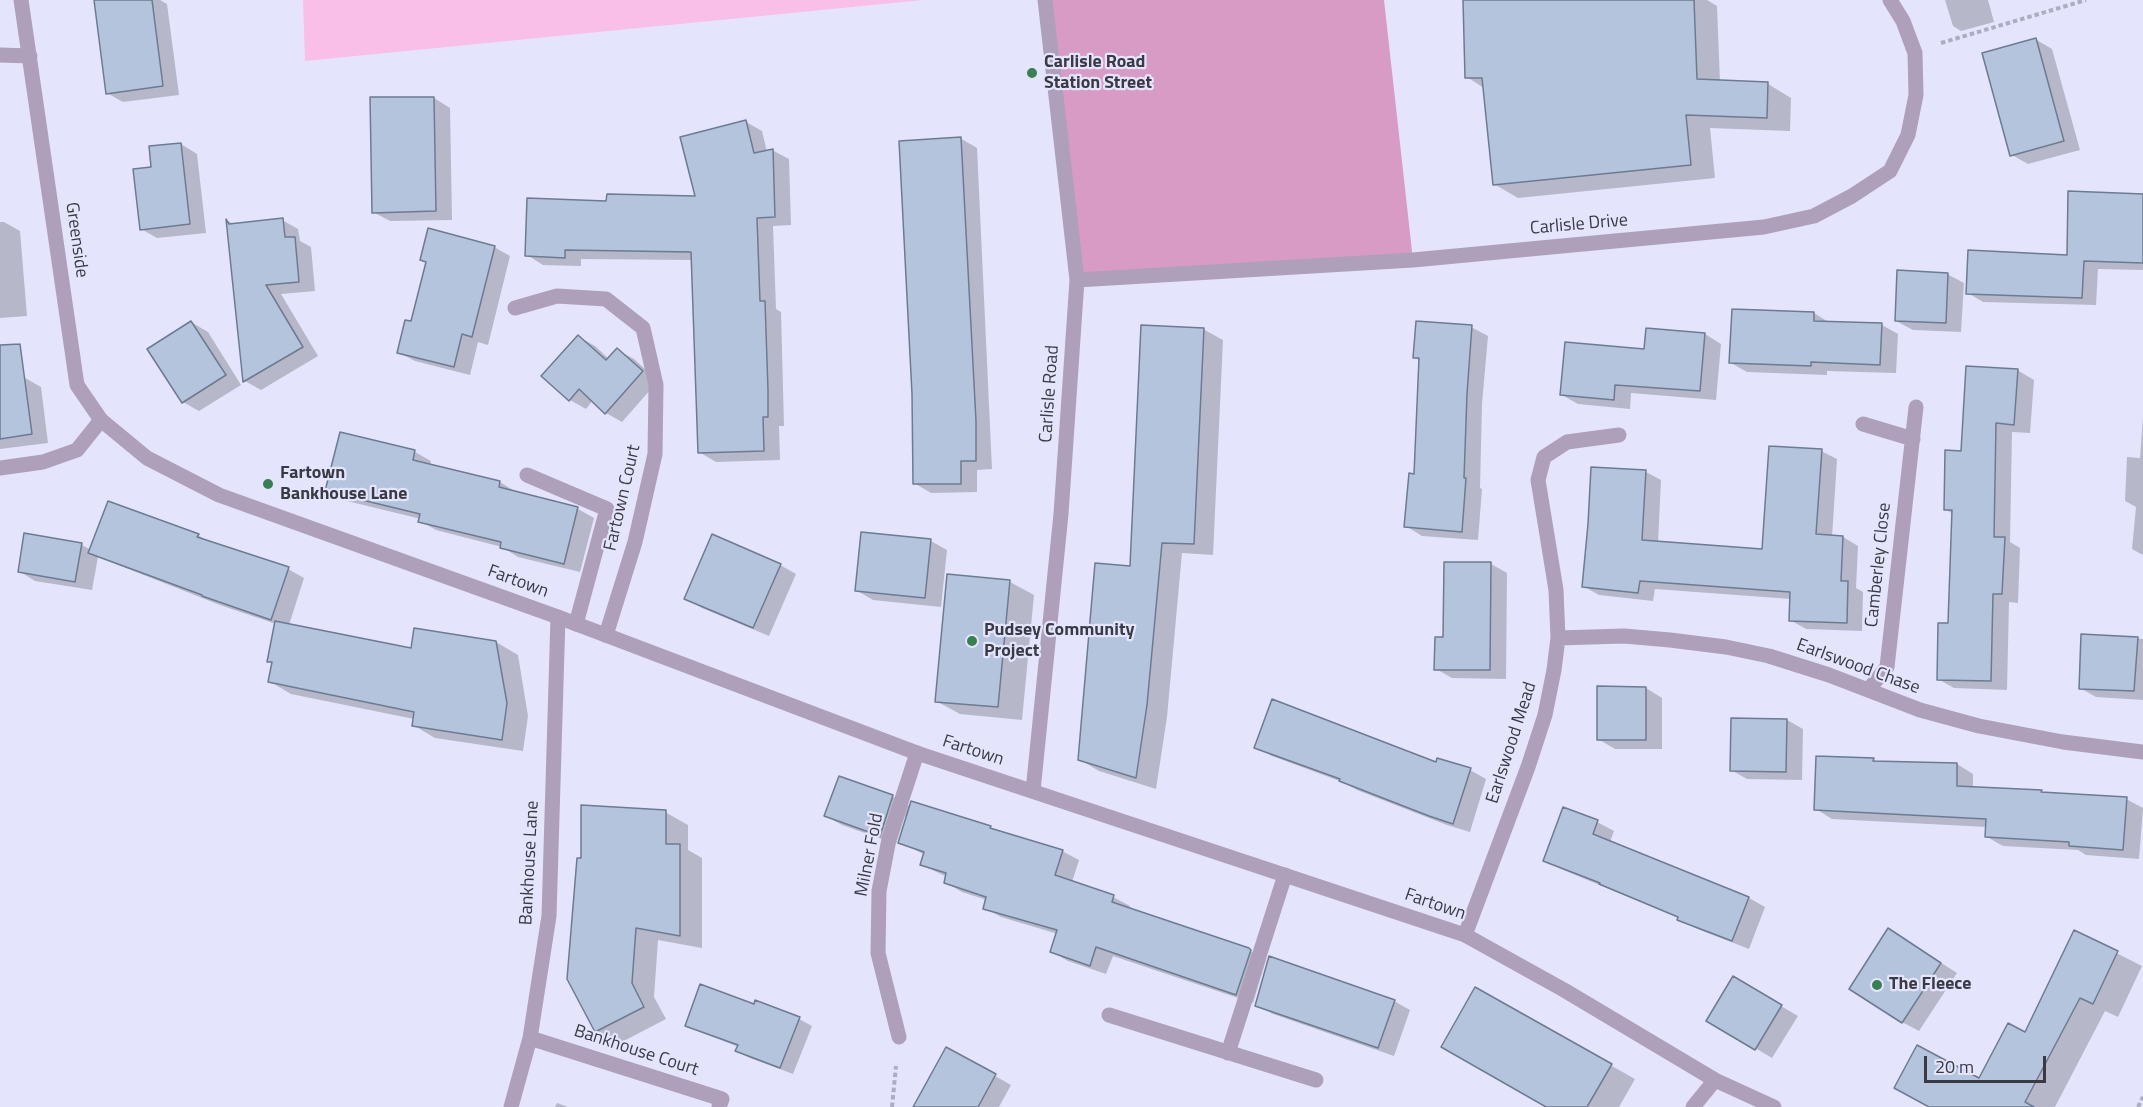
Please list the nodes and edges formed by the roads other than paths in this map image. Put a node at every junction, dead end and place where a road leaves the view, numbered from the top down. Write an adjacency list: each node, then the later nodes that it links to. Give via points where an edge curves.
1 (21, 0): 5 (street, Greenside)
2 (1045, 0): 6 (street, Carlisle Road)
3 (1890, 0): 6 (street, Carlisle Drive, via 1915,53 1916,95 1908,135 1890,171 1814,216 1764,227 1413,260)
4 (0, 56): 5 (street)
5 (30, 56): 9 (street, Greenside, via 77,385)
6 (1077, 280): 23 (street, Carlisle Road, via 1061,514)
7 (514, 308): 18 (street, Fartown Court, via 557,296 606,299 643,327 656,385 655,454 635,542)
8 (1916, 407): 12 (street, Camberley Close)
9 (101, 420): 13 (street, Greenside); 14 (street, via 77,450 43,462)
10 (1863, 424): 12 (street)
11 (1619, 435): 19 (street, Earlswood Mead, via 1567,442 1544,457 1538,480 1556,590)
12 (1912, 439): 20 (street, Camberley Close, via 1887,667)
13 (147, 458): 16 (street, Fartown, via 219,495)
14 (0, 468)
15 (527, 475): 17 (street, via 607,510)
16 (558, 617): 17 (street, Fartown); 28 (street, Bankhouse Lane, via 549,915)
17 (576, 624): 18 (street, Fartown)
18 (606, 635): 22 (street, Fartown)
19 (1557, 638): 20 (street, Earlswood Chase, via 1624,636 1726,647 1769,656); 25 (street, Earlswood Mead, via 1545,715)
20 (1869, 689): 21 (street, Earlswood Chase, via 1920,710 1979,726)
21 (2143, 752)
22 (917, 753): 23 (street, Fartown); 27 (street, Milner Fold, via 889,840 879,891 878,953)
23 (1033, 791): 24 (street, Fartown)
24 (1285, 875): 25 (street, Fartown); 29 (street)
25 (1465, 935): 31 (street, Fartown)
26 (1109, 1015): 29 (street)
27 (898, 1037)
28 (530, 1038): 32 (street, Bankhouse Lane); 33 (street, Bankhouse Court, via 722,1099)
29 (1228, 1053): 30 (street)
30 (1316, 1080)
31 (1715, 1080): 34 (street); 35 (street, Fartown)
32 (511, 1107)
33 (718, 1107)
34 (1693, 1107)
35 (1774, 1107)

